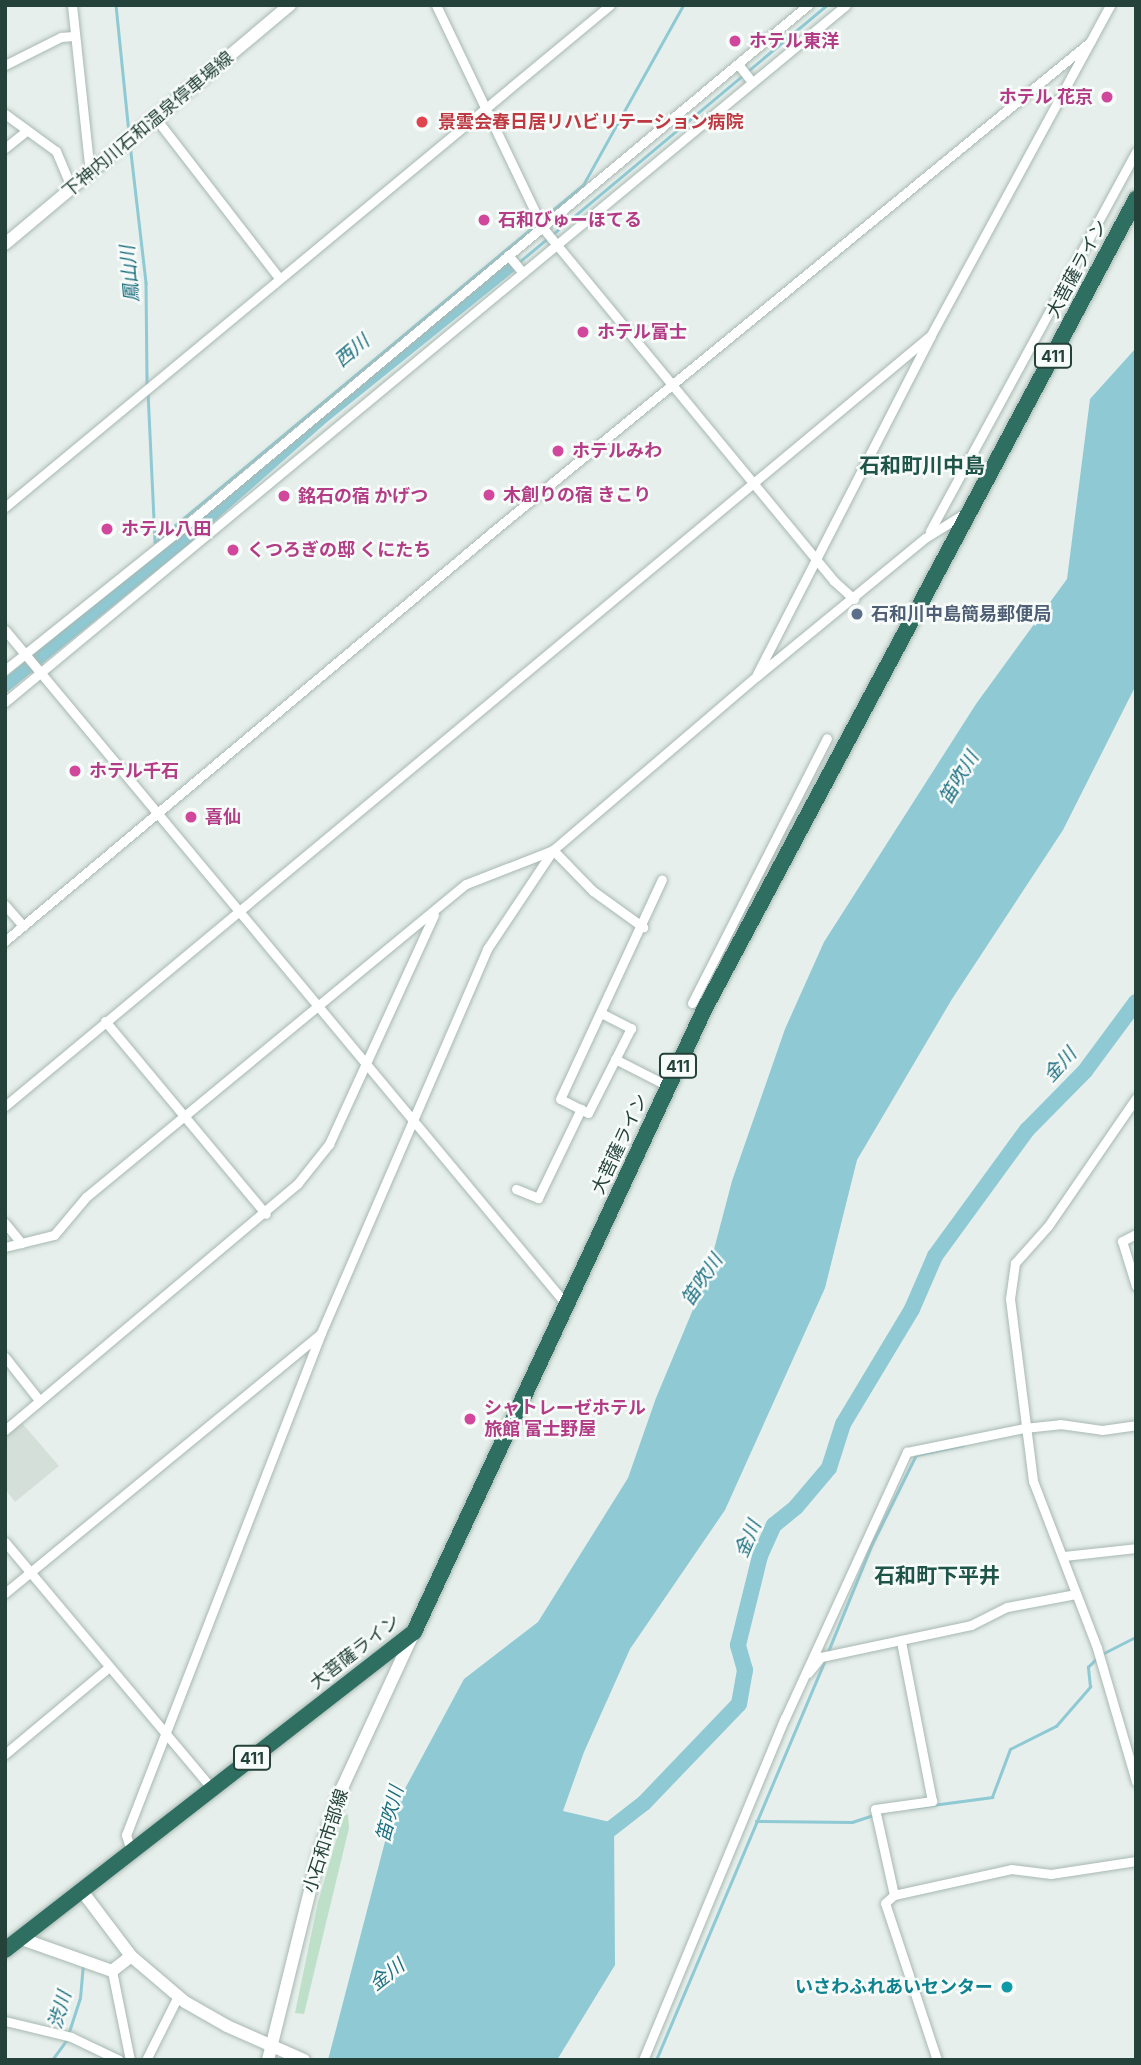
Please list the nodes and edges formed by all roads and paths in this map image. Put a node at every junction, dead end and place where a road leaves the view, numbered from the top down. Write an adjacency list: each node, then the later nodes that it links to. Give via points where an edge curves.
1 (72, 5): 8 (street)
2 (290, 5): 15 (main road, 下神内川石和温泉停車場線)
3 (436, 5): 13 (street)
4 (610, 5): 13 (street)
5 (808, 5): 10 (street)
6 (846, 5): 12 (street)
7 (1110, 5): 9 (street)
8 (73, 36): 11 (street, via 61,37); 19 (street)
9 (1090, 42): 28 (street); 29 (street)
10 (738, 64): 12 (street); 22 (street)
11 (5, 65)
12 (752, 82): 23 (street)
13 (485, 109): 22 (street); 27 (street)
14 (5, 114): 16 (street)
15 (157, 120): 19 (main road, 下神内川石和温泉停車場線); 27 (street)
16 (27, 130): 17 (street); 20 (street, via 55,151)
17 (5, 148)
18 (1136, 152): 33 (street, via 949,503)
19 (90, 174): 20 (main road, 下神内川石和温泉停車場線)
20 (72, 189): 24 (main road, 下神内川石和温泉停車場線)
21 (1136, 199): 32 (highway, 大菩薩ライン / 411)
22 (543, 228): 23 (street); 25 (street)
23 (554, 242): 26 (street); 29 (street)
24 (5, 244)
25 (510, 257): 26 (street); 37 (street)
26 (521, 271): 39 (street)
27 (279, 278): 31 (street)
28 (932, 335): 30 (street); 34 (street)
29 (673, 386): 30 (street); 43 (street)
30 (752, 481): 34 (street); 48 (street)
31 (5, 508)
32 (967, 512): 33 (street); 51 (highway, 大菩薩ライン / 411)
33 (925, 538): 35 (street)
34 (816, 558): 35 (street); 40 (street)
35 (854, 598): 40 (street)
36 (5, 630): 37 (street)
37 (27, 655): 38 (street); 39 (street)
38 (5, 670)
39 (39, 672): 41 (street); 43 (street)
40 (757, 676): 44 (street)
41 (5, 702)
42 (827, 738): 51 (street)
43 (156, 814): 48 (street); 49 (street)
44 (553, 850): 47 (street, via 466,884); 50 (street, via 593,891); 64 (street, via 487,949)
45 (662, 879): 50 (street)
46 (5, 905): 49 (street)
47 (436, 911): 54 (street); 58 (street)
48 (238, 912): 54 (street); 56 (street)
49 (23, 926): 52 (street)
50 (643, 927): 55 (street)
51 (737, 931): 53 (street); 59 (highway, 大菩薩ライン / 411)
52 (5, 941)
53 (692, 1003)
54 (315, 1006): 58 (street); 63 (street)
55 (601, 1013): 57 (street, via 631,1028); 62 (street, via 560,1099)
56 (105, 1021): 61 (street); 63 (street)
57 (615, 1059): 59 (street); 62 (street, via 588,1113)
58 (363, 1065): 64 (street); 66 (street, via 328,1144)
59 (668, 1086): 72 (highway, 大菩薩ライン / 411)
60 (1136, 1098): 78 (street, via 1048,1226 1015,1263 1010,1299)
61 (5, 1106)
62 (581, 1110): 65 (street, via 538,1198)
63 (184, 1117): 66 (street); 69 (street, via 86,1197 54,1235)
64 (412, 1123): 72 (street); 73 (street)
65 (516, 1189)
66 (266, 1214): 75 (street)
67 (5, 1223): 69 (street)
68 (1136, 1234): 71 (street, via 1122,1241)
69 (21, 1243): 70 (street)
70 (5, 1247)
71 (1136, 1286)
72 (566, 1304): 85 (highway, 大菩薩ライン / 411)
73 (321, 1333): 82 (street); 91 (street)
74 (5, 1357): 75 (street)
75 (39, 1400): 77 (street)
76 (1136, 1425): 78 (street, via 1102,1430 1060,1424)
77 (5, 1430)
78 (1024, 1431): 81 (street, via 1033,1482); 89 (street, via 907,1452)
79 (5, 1542): 82 (street)
80 (1136, 1548): 81 (street)
81 (1064, 1556): 84 (street)
82 (30, 1573): 83 (street); 88 (street)
83 (5, 1593)
84 (1076, 1594): 86 (street, via 1007,1606 971,1625); 93 (street)
85 (414, 1632): 87 (highway, 大菩薩ライン / 411); 90 (main road, 小石和市部線)
86 (901, 1641): 89 (street, via 821,1657); 98 (street, via 933,1801 876,1813)
87 (372, 1665): 90 (main road, via 384,1670); 94 (highway, 大菩薩ライン / 411)
88 (109, 1667): 91 (street); 92 (street)
89 (800, 1682): 110 (street)
90 (390, 1683): 105 (main road, 小石和市部線, via 342,1788 318,1858)
91 (167, 1735): 94 (street); 95 (street, via 126,1835)
92 (5, 1754)
93 (1136, 1781)
94 (212, 1789): 95 (highway, 大菩薩ライン / 411)
95 (131, 1851): 97 (highway, 大菩薩ライン / 411)
96 (1136, 1860): 98 (street, via 1051,1874 1011,1869)
97 (82, 1891): 99 (highway, 411); 101 (main road)
98 (894, 1895): 111 (street, via 885,1903)
99 (22, 1939): 100 (highway, 411); 102 (main road)
100 (5, 1950)
101 (131, 1956): 102 (main road); 103 (main road)
102 (113, 1971): 108 (street)
103 (178, 1996): 105 (main road); 109 (street)
104 (5, 2021): 107 (street, via 66,2036)
105 (270, 2053): 106 (main road)
106 (301, 2059)
107 (119, 2060)
108 (130, 2060)
109 (146, 2060)
110 (642, 2060)
111 (937, 2060)

